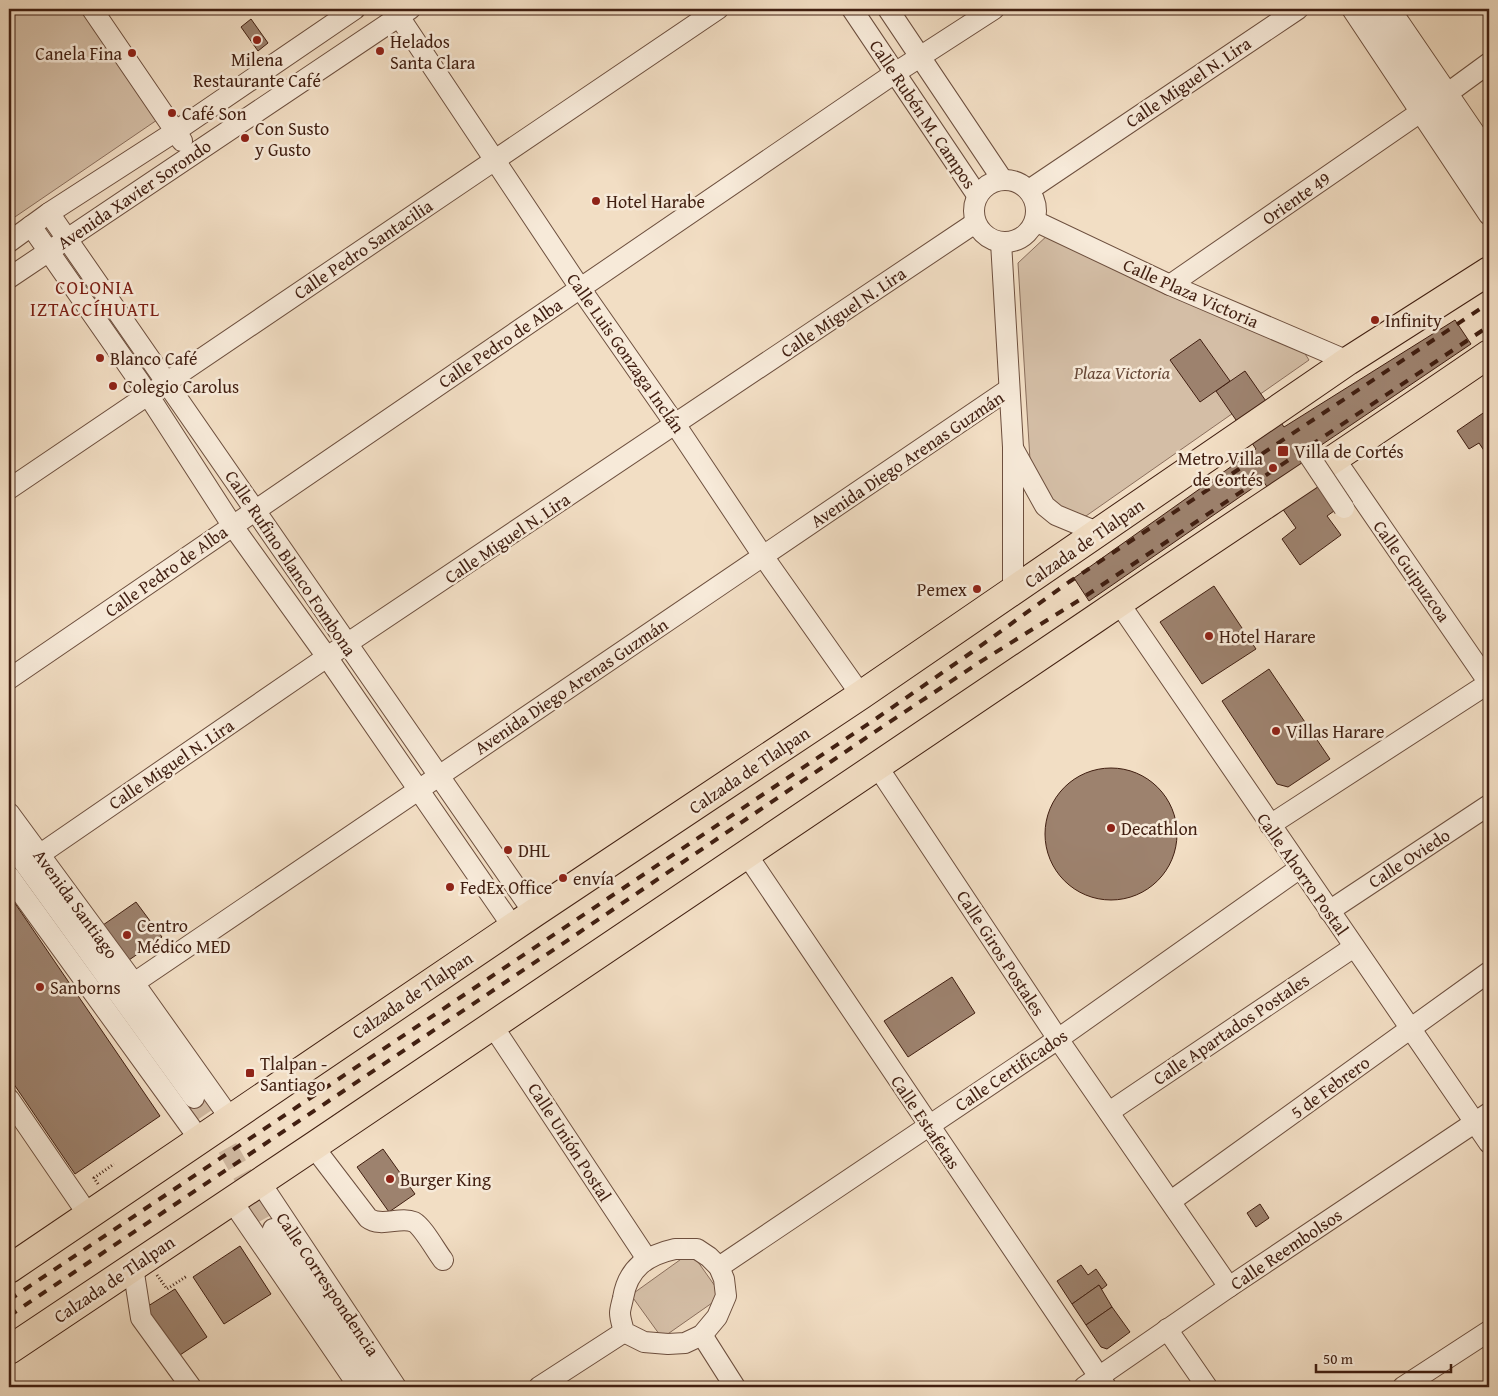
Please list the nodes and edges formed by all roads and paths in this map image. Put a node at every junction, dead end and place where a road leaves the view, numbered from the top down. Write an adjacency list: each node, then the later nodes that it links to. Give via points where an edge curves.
1 (93, 9): 17 (street)
2 (355, 9): 17 (street, Avenida Xavier Sorondo)
3 (718, 9): 20 (street, Calle Pedro Santacilia)
4 (852, 9): 14 (street, Calle Rubén M. Campos)
5 (888, 9): 12 (street, Calle Rubén M. Campos)
6 (994, 9): 12 (street, Calle Pedro de Alba)
7 (1298, 9): 23 (street, Calle Miguel N. Lira)
8 (1352, 9): 16 (street)
9 (1372, 9): 22 (street)
10 (1390, 9): 15 (street)
11 (401, 11): 19 (street, Avenida Xavier Sorondo); 20 (street, Calle Luis Gonzaga Inclán)
12 (920, 57): 14 (street, Calle Pedro de Alba); 21 (street, Calle Rubén M. Campos)
13 (1489, 63): 15 (street)
14 (896, 73): 24 (street, Calle Rubén M. Campos); 37 (street, Calle Pedro de Alba)
15 (1448, 93): 18 (street)
16 (1422, 111): 26 (street); 36 (street, Oriente 49)
17 (176, 131): 19 (street); 25 (street, Avenida Xavier Sorondo)
18 (1489, 154)
19 (192, 156): 30 (street, Avenida Xavier Sorondo)
20 (494, 159): 37 (street, Calle Luis Gonzaga Inclán); 40 (street, Calle Pedro Santacilia)
21 (1002, 179): 23 (street, via 1016,181); 24 (street, via 983,187)
22 (1489, 184)
23 (1029, 190): 27 (street, via 1036,204)
24 (977, 195): 28 (street, via 973,209)
25 (49, 213): 29 (street, Avenida Xavier Sorondo); 30 (street, Calle Rufino Blanco Fombona)
26 (1489, 215)
27 (1035, 221): 32 (street, via 1022,238); 36 (street, Calle Plaza Victoria)
28 (976, 223): 32 (street, via 986,236); 43 (street, Calle Miguel N. Lira)
29 (31, 226): 31 (street, Avenida Xavier Sorondo); 33 (street, Calle Rufino Blanco Fombona)
30 (67, 238): 33 (street, Avenida Xavier Sorondo); 40 (street, Calle Rufino Blanco Fombona)
31 (9, 242)
32 (1001, 242): 41 (street)
33 (48, 251): 35 (street, Avenida Xavier Sorondo); 42 (street, Calle Rufino Blanco Fombona)
34 (1489, 272): 39 (highway, Calzada de Tlalpan)
35 (9, 278)
36 (1170, 285): 39 (street, Calle Plaza Victoria)
37 (580, 288): 43 (street, Calle Luis Gonzaga Inclán); 49 (street, Calle Pedro de Alba)
38 (1489, 354): 46 (highway, Calzada de Tlalpan)
39 (1348, 362): 51 (highway, Calzada de Tlalpan)
40 (167, 383): 42 (street, Calle Pedro Santacilia); 49 (street, Calle Rufino Blanco Fombona)
41 (1009, 389): 44 (street); 52 (street, Avenida Diego Arenas Guzmán)
42 (148, 395): 47 (street, Calle Pedro Santacilia); 50 (street, Calle Rufino Blanco Fombona)
43 (675, 424): 52 (street, Calle Luis Gonzaga Inclán); 55 (street, Calle Miguel N. Lira)
44 (1013, 447): 51 (street, via 1045,506 1056,515); 53 (street)
45 (1308, 454): 48 (street, bridge)
46 (1335, 460): 54 (highway, Calzada de Tlalpan); 58 (street, Calle Guipuzcoa)
47 (9, 489)
48 (1344, 508)
49 (254, 510): 50 (street, Calle Pedro de Alba); 55 (street, Calle Rufino Blanco Fombona)
50 (232, 525): 56 (street, Calle Rufino Blanco Fombona); 57 (street, Calle Pedro de Alba)
51 (1097, 532): 53 (highway, Calzada de Tlalpan)
52 (764, 556): 59 (street, Calle Luis Gonzaga Inclán); 61 (street, Avenida Diego Arenas Guzmán)
53 (1014, 591): 59 (highway, Calzada de Tlalpan)
54 (1119, 603): 60 (highway, Calzada de Tlalpan); 65 (street, Calle Ahorro Postal)
55 (347, 645): 56 (street, Calle Miguel N. Lira); 61 (street, Calle Rufino Blanco Fombona)
56 (327, 657): 62 (street, Calle Rufino Blanco Fombona); 67 (street, Calle Miguel N. Lira)
57 (9, 679)
58 (1489, 683): 65 (street)
59 (861, 695): 72 (highway, Calzada de Tlalpan)
60 (878, 766): 68 (highway, Calzada de Tlalpan); 78 (street, Calle Giros Postales)
61 (439, 776): 62 (street, Avenida Diego Arenas Guzmán); 72 (street, Calle Rufino Blanco Fombona)
62 (418, 790): 72 (street, Calle Rufino Blanco Fombona); 75 (street, Avenida Diego Arenas Guzmán)
63 (1489, 805): 71 (street, Calle Oviedo)
64 (9, 813): 67 (street, Avenida Santiago)
65 (1270, 825): 69 (street, Calle Ahorro Postal)
66 (9, 842): 79 (street, Avenida Santiago)
67 (39, 855): 75 (street, Avenida Santiago)
68 (747, 855): 76 (highway, Calzada de Tlalpan); 84 (street, Calle Estafetas)
69 (1300, 868): 71 (street, Calle Ahorro Postal); 78 (street, Calle Certificados)
70 (9, 876): 85 (street)
71 (1329, 911): 73 (street, Calle Ahorro Postal)
72 (524, 920): 82 (highway, Calzada de Tlalpan)
73 (1354, 947): 77 (street, Calle Ahorro Postal); 81 (street, Calle Apartados Postales)
74 (1489, 972): 77 (street, 5 de Febrero)
75 (134, 983): 82 (street, Avenida Santiago)
76 (492, 1025): 87 (highway, Calzada de Tlalpan); 93 (street, Calle Unión Postal)
77 (1411, 1028): 83 (street, Calle Ahorro Postal); 90 (street, 5 de Febrero)
78 (1058, 1039): 81 (street, Calle Giros Postales); 84 (street, Calle Certificados)
79 (194, 1098)
80 (9, 1099): 91 (street)
81 (1109, 1112): 90 (street, Calle Giros Postales)
82 (230, 1118): 85 (highway, Calzada de Tlalpan)
83 (1482, 1118): 86 (street, Calle Ahorro Postal); 99 (street, Calle Reembolsos)
84 (929, 1126): 96 (street, Calle Certificados); 105 (street, Calle Estafetas)
85 (200, 1140): 91 (highway, Calzada de Tlalpan)
86 (1489, 1143)
87 (313, 1146): 88 (highway, Calzada de Tlalpan); 94 (street, via 368,1218 376,1222 406,1220 416,1223)
88 (260, 1182): 89 (highway, Calzada de Tlalpan); 109 (street, Calle Correspondencia)
89 (232, 1201): 95 (highway, Calzada de Tlalpan); 107 (street, Calle Correspondencia)
90 (1171, 1201): 99 (street, Calle Giros Postales)
91 (89, 1216): 97 (highway, Calzada de Tlalpan)
92 (273, 1229): 108 (street, Calle Correspondencia)
93 (647, 1259): 96 (street, via 676,1249 697,1249); 102 (street, via 630,1275 624,1294 620,1314)
94 (442, 1260)
95 (140, 1263): 98 (path, via 167,1289); 104 (highway, Calzada de Tlalpan); 106 (street, via 141,1318)
96 (719, 1267): 103 (street, via 726,1296 717,1317)
97 (9, 1269)
98 (188, 1276)
99 (1229, 1287): 100 (street, Calle Reembolsos)
100 (1167, 1329): 105 (street, Calle Reembolsos); 112 (street)
101 (1489, 1331): 113 (street)
102 (624, 1332): 103 (street, via 644,1342 668,1344 685,1343); 110 (street)
103 (702, 1335): 111 (street)
104 (9, 1350)
105 (1096, 1384)
106 (191, 1387)
107 (359, 1387)
108 (379, 1387)
109 (396, 1387)
110 (539, 1387)
111 (735, 1387)
112 (1207, 1387)
113 (1403, 1387)

